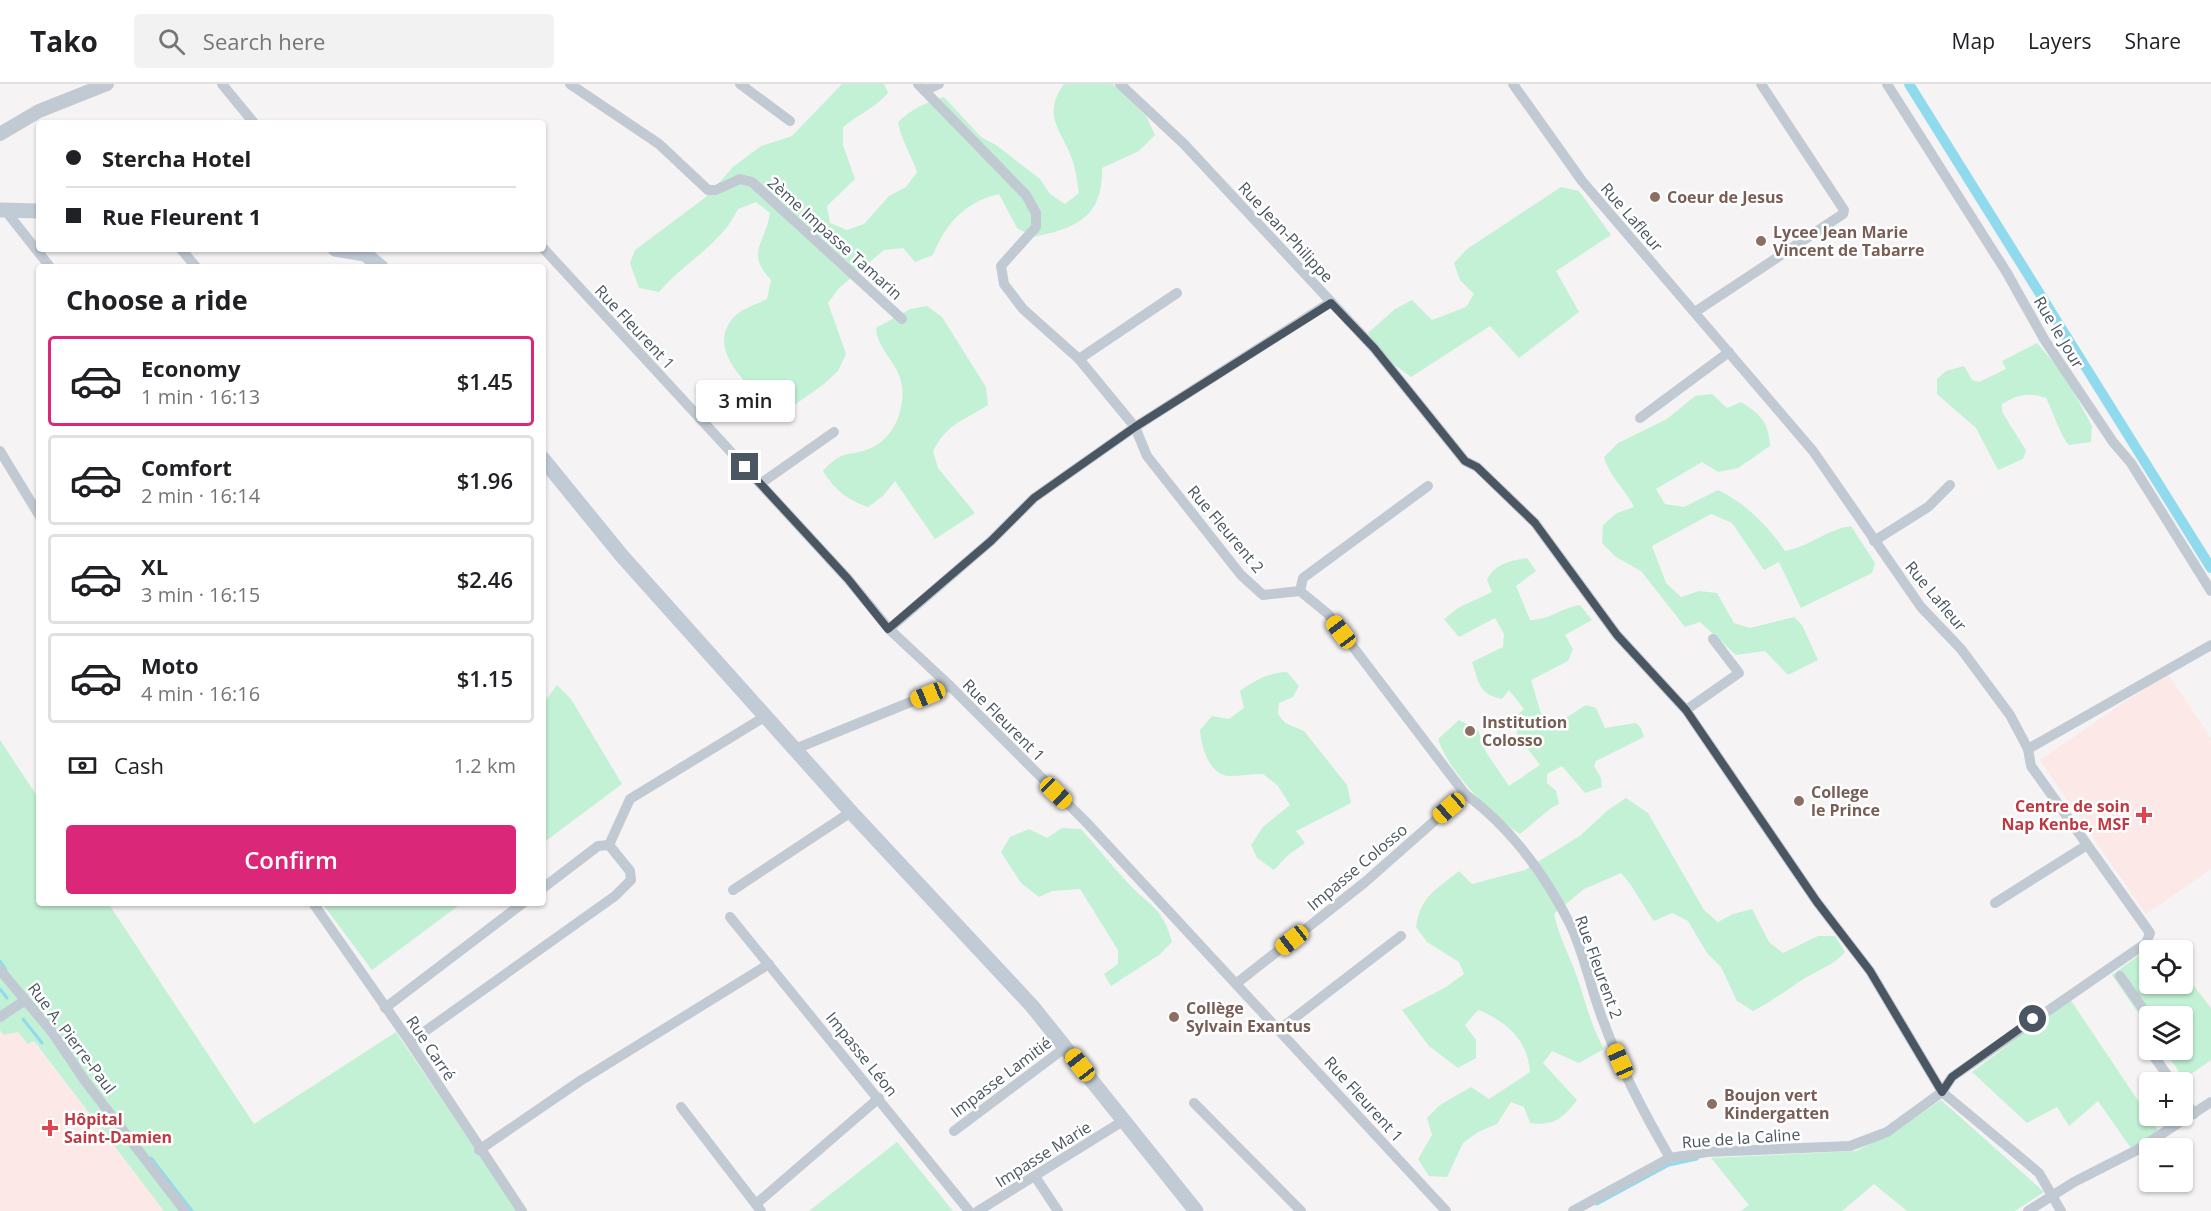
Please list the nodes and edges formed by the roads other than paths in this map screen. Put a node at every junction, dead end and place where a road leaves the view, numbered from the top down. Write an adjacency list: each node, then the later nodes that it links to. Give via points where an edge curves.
1 (107, 84): 13 (street, via 39,111)
2 (222, 84): 11 (street)
3 (570, 84): 27 (street, 2ème Impasse Tamarin, via 658,144 708,190 740,179 752,182)
4 (740, 84): 12 (street)
5 (939, 84): 10 (street)
6 (1120, 84): 25 (street, Rue Jean-Philippe, via 1184,144)
7 (1513, 84): 26 (street, Rue Lafleur, via 1582,182)
8 (1761, 84): 26 (street, via 1845,210)
9 (1887, 84): 41 (street, Rue le Jour, via 2007,273 2048,346 2131,463)
10 (922, 87): 29 (street, Rue Fleurent 2, via 1026,195 1036,213 1036,227 1001,266 1004,284 1023,309)
11 (252, 120)
12 (790, 121)
13 (0, 134)
14 (3, 210): 15 (main road); 16 (street)
15 (36, 211)
16 (36, 250)
17 (546, 251): 35 (street, Rue Fleurent 1)
18 (38, 252): 21 (street)
19 (183, 252): 22 (street)
20 (363, 252): 23 (main road)
21 (48, 264)
22 (193, 264)
23 (377, 264)
24 (1177, 293): 29 (street)
25 (1331, 303): 31 (street); 46 (street, Rue Jean-Philippe, via 1374,348 1465,461 1477,467 1535,523 1617,635)
26 (1695, 312): 28 (street, Rue Lafleur)
27 (902, 319)
28 (1729, 352): 30 (street); 39 (street, Rue Lafleur, via 1813,451)
29 (1079, 359): 31 (street, Rue Fleurent 2)
30 (1640, 418)
31 (1135, 427): 40 (street, Rue Fleurent 2, via 1147,456 1241,575 1263,595); 42 (street, via 1034,498 991,541)
32 (834, 432): 35 (street)
33 (0, 451): 38 (street)
34 (546, 463): 47 (main road, via 622,556)
35 (760, 484): 42 (street, Rue Fleurent 1, via 848,579)
36 (1950, 485): 39 (street, via 1928,507)
37 (1428, 486): 40 (street, via 1304,578)
38 (36, 510)
39 (1874, 541): 49 (street, Rue Lafleur, via 1922,607 1984,678)
40 (1300, 591): 50 (street, Rue Fleurent 2, via 1328,614)
41 (2211, 591)
42 (888, 629): 45 (street, Rue Fleurent 1)
43 (1713, 639): 46 (street, via 1738,673)
44 (2211, 645): 49 (street)
45 (950, 686): 48 (street); 64 (street, Rue Fleurent 1, via 1086,822)
46 (1686, 710): 72 (street, Rue Jean-Philippe, via 1817,902 1870,971)
47 (766, 716): 48 (main road); 52 (street, via 630,800)
48 (795, 748): 51 (main road)
49 (2028, 749): 53 (street, Rue Lafleur, via 2031,766)
50 (1465, 794): 64 (street, Impasse Colosso, via 1364,883); 82 (street, Rue Fleurent 2, via 1486,810 1532,861 1570,925 1604,1024)
51 (851, 812): 55 (street); 71 (main road)
52 (609, 845): 54 (street, via 598,846); 70 (street, via 630,871 631,880 615,896)
53 (2087, 845): 56 (street); 72 (street, Rue Lafleur, via 2150,933 2146,943 1952,1077)
54 (546, 886)
55 (733, 890)
56 (1995, 903)
57 (315, 906): 67 (street, Rue Carré)
58 (519, 906): 67 (street)
59 (730, 917): 61 (street, Impasse Léon)
60 (1401, 936): 69 (street)
61 (769, 964): 73 (street, Impasse Léon); 81 (street, via 580,1081)
62 (0, 970): 65 (street, Rue A. Pierre-Paul)
63 (2120, 976): 66 (street)
64 (1237, 983): 69 (street, Rue Fleurent 1)
65 (24, 1001): 68 (street); 86 (street, Rue A. Pierre-Paul, via 52,1032)
66 (2141, 1006)
67 (385, 1008): 70 (street, Rue Carré)
68 (0, 1017)
69 (1280, 1029): 93 (street, Rue Fleurent 1)
70 (410, 1041): 81 (street, Rue Carré)
71 (1066, 1047): 78 (main road); 80 (street, Impasse Lamitié)
72 (1942, 1092): 82 (street, Rue de la Caline, via 1887,1132 1850,1146 1707,1152); 84 (street, Rue Jean-Philippe, via 2039,1173)
73 (879, 1098): 85 (street); 88 (street, Impasse Léon)
74 (2211, 1102): 77 (street)
75 (1194, 1103): 92 (street)
76 (681, 1107): 85 (street)
77 (2193, 1113)
78 (1123, 1121): 83 (street, Impasse Marie); 91 (main road)
79 (2173, 1126): 84 (street, via 2137,1150)
80 (954, 1131)
81 (479, 1149): 87 (street, Rue Carré)
82 (1670, 1158): 94 (street, Rue de la Caline)
83 (1036, 1178): 89 (street, Impasse Marie); 90 (street)
84 (2052, 1194): 95 (street); 96 (street, Rue Jean-Philippe)
85 (759, 1207)
86 (186, 1211)
87 (522, 1211)
88 (969, 1211)
89 (978, 1211)
90 (1058, 1211)
91 (1196, 1211)
92 (1301, 1211)
93 (1446, 1211)
94 (1573, 1211)
95 (2028, 1211)
96 (2061, 1211)

